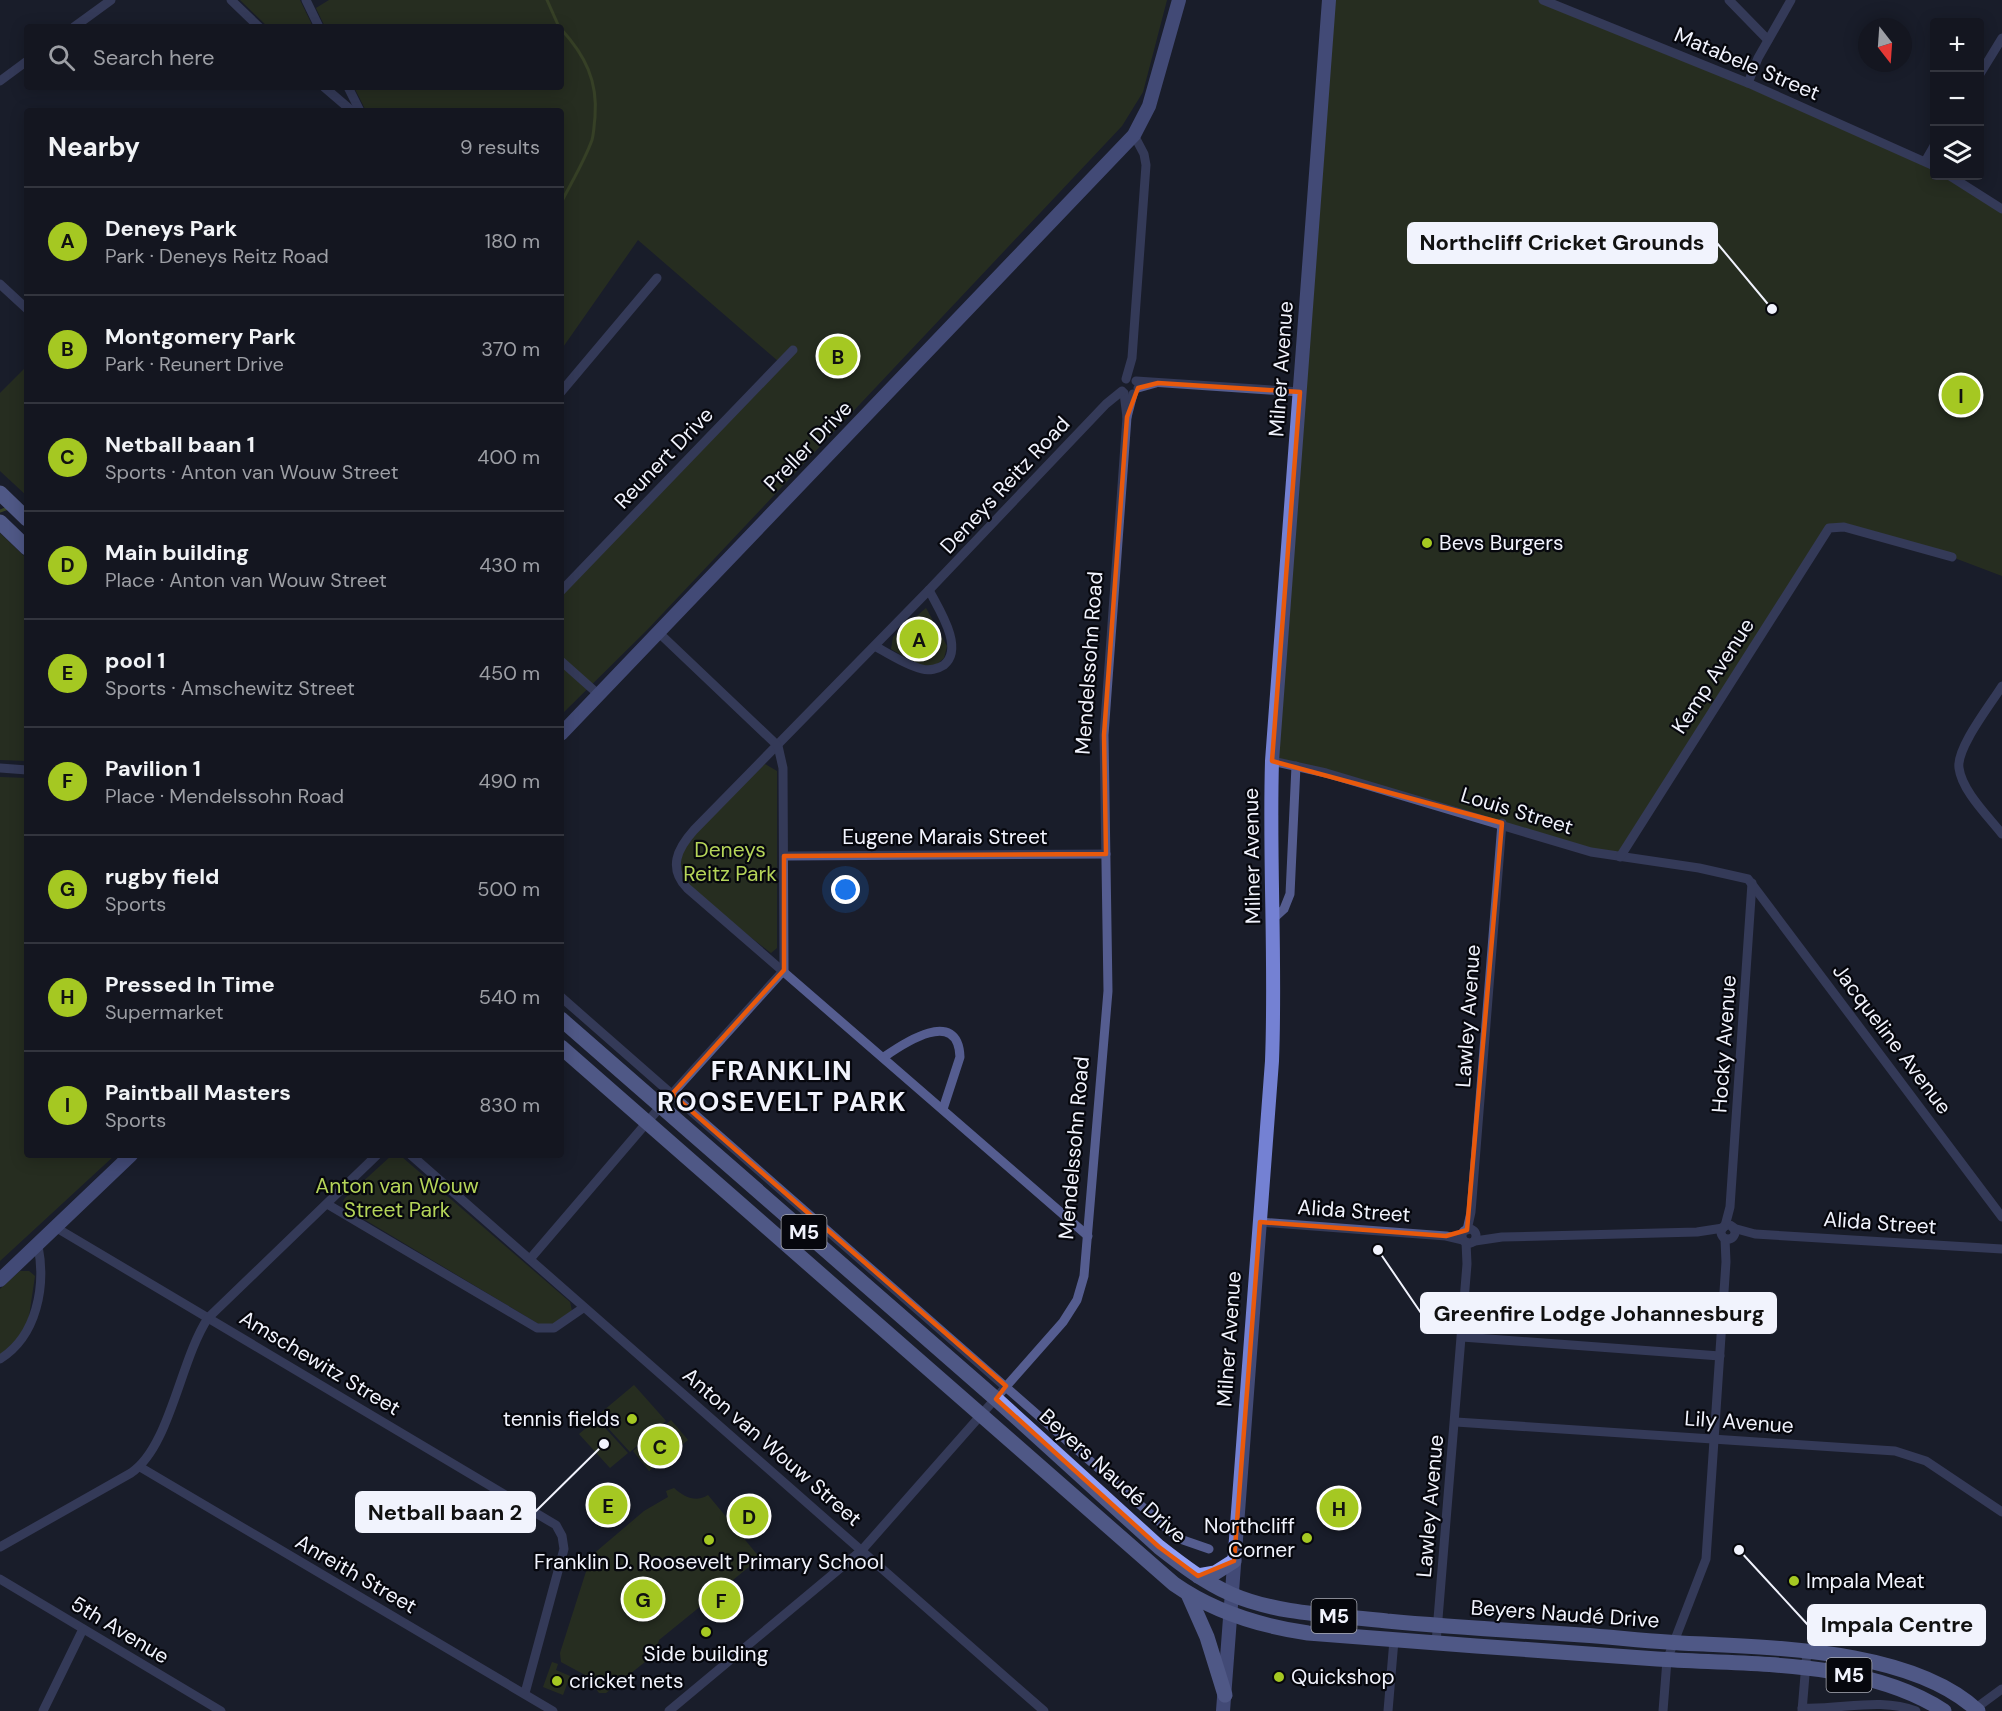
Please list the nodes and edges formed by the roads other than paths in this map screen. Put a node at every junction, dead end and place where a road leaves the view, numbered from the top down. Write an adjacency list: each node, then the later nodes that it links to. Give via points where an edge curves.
1 (111, 0): 9 (street)
2 (231, 0): 10 (street)
3 (306, 0): 11 (street)
4 (1179, 0): 22 (main road, via 1149,106)
5 (1329, 0): 34 (main road, Milner Avenue)
6 (1543, 0): 17 (street, Matabele Street)
7 (1729, 0): 13 (street)
8 (1791, 0): 13 (street)
9 (78, 24)
10 (256, 24)
11 (318, 24)
12 (2002, 38): 15 (street)
13 (1768, 40): 17 (street)
14 (24, 63): 16 (street)
15 (1981, 72)
16 (0, 81)
17 (1748, 83): 24 (street, Matabele Street)
18 (328, 90): 20 (street)
19 (350, 90): 21 (street)
20 (348, 108)
21 (358, 108)
22 (1134, 135): 32 (street, Mendelssohn Road, via 1146,165); 42 (main road, Preller Drive)
23 (1930, 154): 24 (street)
24 (1926, 160): 25 (street, Matabele Street)
25 (1930, 163)
26 (1956, 180): 27 (street)
27 (2002, 209)
28 (657, 278): 33 (street)
29 (0, 284): 30 (street)
30 (24, 306)
31 (793, 350): 40 (street, Reunert Drive)
32 (1129, 386): 34 (street, via 1158,383); 41 (street, Deneys Reitz Road, via 1106,404); 55 (street, Mendelssohn Road, via 1104,735)
33 (564, 388)
34 (1300, 392): 49 (main road, Milner Avenue)
35 (0, 494): 36 (main road)
36 (24, 516)
37 (0, 522): 38 (main road)
38 (24, 545)
39 (1952, 558): 57 (street, Kemp Avenue, via 1844,526 1829,528)
40 (564, 588)
41 (929, 590): 43 (street, Deneys Reitz Road); 43 (street, via 949,635 952,650 947,662 936,669 923,670)
42 (658, 632): 46 (main road, Preller Drive); 48 (street)
43 (874, 646): 48 (street, Deneys Reitz Road)
44 (564, 664): 46 (street)
45 (2001, 690): 54 (street, via 1964,748 1959,769 1964,783)
46 (598, 694): 47 (main road, Preller Drive)
47 (564, 731)
48 (778, 746): 56 (street, via 783,768); 60 (street, Deneys Reitz Road, via 686,839 675,864 687,888)
49 (1272, 761): 50 (street, Louis Street); 59 (main road, Milner Avenue)
50 (1296, 766): 53 (street, Louis Street); 59 (street, via 1290,894 1284,909)
51 (5, 768): 52 (street)
52 (24, 770)
53 (1502, 823): 57 (street, Louis Street, via 1574,848); 78 (street, Lawley Avenue)
54 (2002, 834)
55 (1106, 854): 56 (street, Eugene Marais Street); 77 (street, Mendelssohn Road, via 1108,991)
56 (784, 856): 60 (street)
57 (1620, 857): 58 (street, Louis Street, via 1733,874)
58 (1752, 883): 73 (street, Jacqueline Avenue); 76 (street, Hocky Avenue)
59 (1273, 919): 74 (main road, Milner Avenue, via 1273,1051)
60 (784, 970): 64 (street, Deneys Reitz Road); 65 (street)
61 (564, 1000): 65 (street, Beyers Naudé Drive)
62 (564, 1022): 66 (main road, Beyers Naudé Drive / M5)
63 (564, 1050): 68 (main road, Beyers Naudé Drive / M5)
64 (884, 1057): 67 (street, Deneys Reitz Road); 67 (street, via 927,1032 941,1031 953,1038 960,1057)
65 (672, 1094): 66 (street); 88 (street, Beyers Naudé Drive)
66 (661, 1106): 68 (street); 89 (main road, Beyers Naudé Drive / M5)
67 (943, 1109): 77 (street, Deneys Reitz Road)
68 (647, 1122): 81 (street); 90 (main road, Beyers Naudé Drive / M5)
69 (128, 1158): 75 (main road)
70 (374, 1158): 72 (street)
71 (414, 1158): 81 (street, Anton van Wouw Street)
72 (327, 1204): 83 (street, via 537,1328 548,1330 561,1325); 84 (street)
73 (2002, 1217)
74 (1260, 1222): 78 (street, Alida Street); 98 (main road, Milner Avenue)
75 (55, 1227): 79 (main road); 84 (street, Amschewitz Street)
76 (1728, 1232): 78 (street, Alida Street); 80 (street, Alida Street); 86 (street, Hocky Avenue)
77 (1088, 1236): 88 (street, Mendelssohn Road, via 1082,1287 1072,1310)
78 (1470, 1236): 85 (street, Lawley Avenue)
79 (38, 1246): 82 (main road); 87 (street, via 42,1276 30,1323 18,1346)
80 (2002, 1249)
81 (530, 1259): 83 (street, Anton van Wouw Street)
82 (0, 1280)
83 (584, 1308): 97 (street, Anton van Wouw Street)
84 (208, 1318): 93 (street, via 193,1344 152,1452); 113 (street, Amschewitz Street, via 549,1520 562,1536 562,1558)
85 (1462, 1337): 86 (street); 91 (street, Lawley Avenue)
86 (1720, 1356): 92 (street, Hocky Avenue)
87 (0, 1359)
88 (1006, 1386): 89 (street, Mendelssohn Road); 96 (street, Beyers Naudé Drive, via 1170,1531)
89 (996, 1399): 90 (street, Mendelssohn Road); 99 (main road, Beyers Naudé Drive / M5, via 1159,1546)
90 (982, 1414): 97 (street, Mendelssohn Road); 101 (main road, Beyers Naudé Drive / M5)
91 (1456, 1422): 92 (street, Lily Avenue); 104 (street, Lawley Avenue)
92 (1714, 1438): 94 (street, Lily Avenue, via 1906,1453 1926,1461); 108 (street, Hocky Avenue, via 1705,1566)
93 (140, 1467): 95 (street); 113 (street, Anreith Street)
94 (2002, 1512)
95 (0, 1547)
96 (1209, 1549)
97 (862, 1550): 120 (street, Mendelssohn Road); 121 (street, Anton van Wouw Street)
98 (1234, 1561): 99 (main road, via 1215,1573); 102 (main road, Milner Avenue)
99 (1198, 1576): 102 (main road, Beyers Naudé Drive / M5)
100 (0, 1579): 105 (street, 5th Avenue)
101 (1188, 1594): 103 (main road, Beyers Naudé Drive / M5); 114 (main road, via 1207,1637)
102 (1232, 1594): 103 (main road, Milner Avenue); 104 (main road, Beyers Naudé Drive / M5, via 1301,1612)
103 (1230, 1614): 106 (main road, Beyers Naudé Drive / M5, via 1290,1630); 114 (main road, Milner Avenue)
104 (1438, 1625): 107 (street, Lawley Avenue); 108 (main road, Beyers Naudé Drive / M5)
105 (83, 1629): 117 (street); 118 (street, 5th Avenue)
106 (1394, 1640): 107 (main road, Beyers Naudé Drive / M5); 122 (street)
107 (1436, 1643): 110 (main road, Beyers Naudé Drive / M5)
108 (1673, 1643): 109 (main road, Beyers Naudé Drive / M5); 110 (street, Hocky Avenue)
109 (1807, 1651): 111 (street); 116 (main road, Beyers Naudé Drive / M5, via 1889,1666 1938,1686)
110 (1667, 1660): 111 (main road, Beyers Naudé Drive / M5); 123 (street, Hocky Avenue)
111 (1806, 1670): 115 (street); 125 (main road, Beyers Naudé Drive / M5, via 1849,1675 1892,1687)
112 (2002, 1689): 116 (street)
113 (525, 1693): 119 (street, Anreith Street)
114 (1224, 1703)
115 (1802, 1710): 124 (street, via 1885,1703)
116 (1975, 1710)
117 (43, 1711)
118 (221, 1711)
119 (553, 1711)
120 (669, 1711)
121 (1044, 1711)
122 (1388, 1711)
123 (1663, 1711)
124 (1916, 1711)
125 (1944, 1711)

